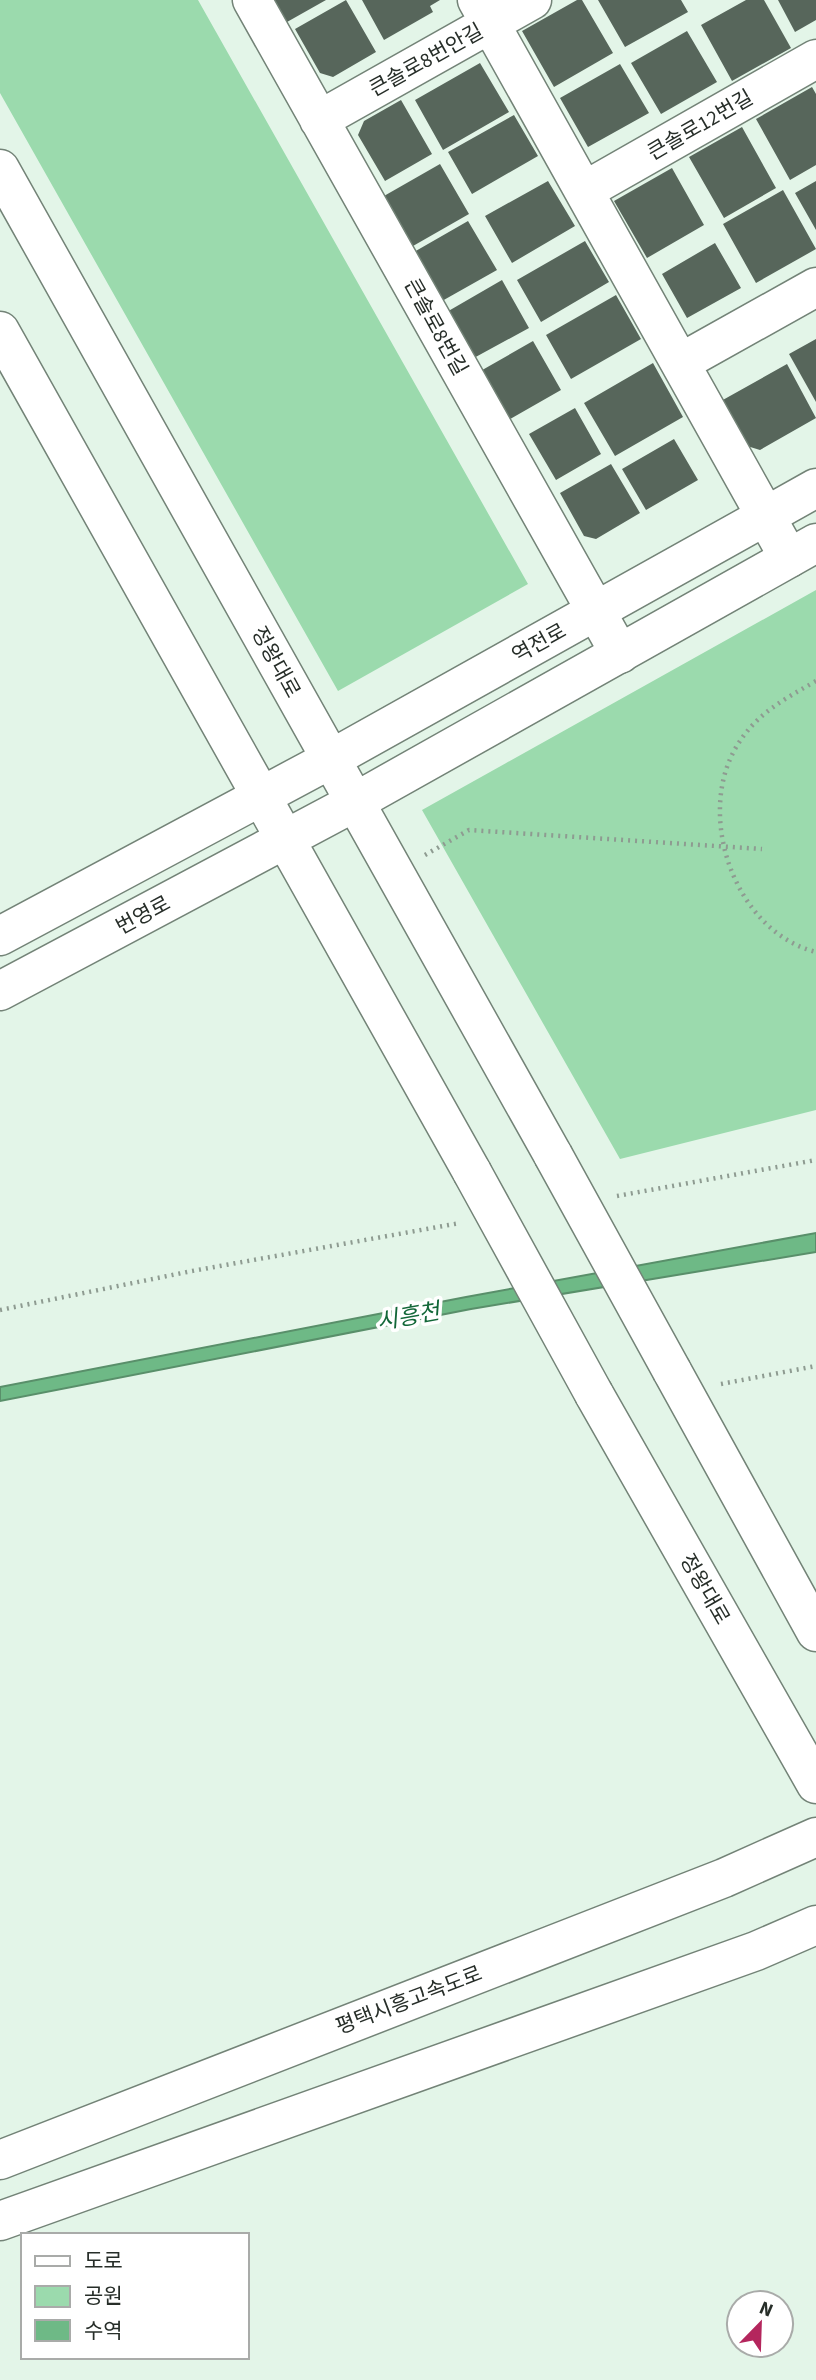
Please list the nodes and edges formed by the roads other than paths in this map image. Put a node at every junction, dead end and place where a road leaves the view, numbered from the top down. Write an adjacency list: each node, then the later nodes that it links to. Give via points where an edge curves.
1 (252, 0): 5 (main road, 큰솔로8번길)
2 (532, 0): 3 (main road, 큰솔로8번안길)
3 (484, 12): 5 (main road, 큰솔로8번안길); 7 (main road)
4 (816, 60): 7 (main road, 큰솔로12번길)
5 (319, 120): 14 (main road, 큰솔로8번길)
6 (0, 169): 16 (main road, 정왕대로)
7 (584, 191): 10 (main road)
8 (816, 287): 10 (main road)
9 (0, 331): 17 (main road)
10 (680, 363): 12 (main road)
11 (816, 488): 12 (main road, 역전로)
12 (766, 516): 13 (main road); 14 (main road, 역전로)
13 (803, 551): 15 (main road)
14 (596, 611): 15 (main road, 큰솔로8번길); 16 (main road, 역전로)
15 (620, 654): 18 (main road)
16 (331, 759): 17 (main road, 역전로); 18 (main road, 정왕대로)
17 (260, 794): 19 (main road); 20 (main road)
18 (355, 802): 19 (main road); 22 (main road, 정왕대로, bridge)
19 (285, 839): 21 (main road, 번영로); 23 (main road, 정왕대로, bridge)
20 (0, 936)
21 (0, 991)
22 (816, 1632)
23 (816, 1784)
24 (816, 1837): 26 (main road, 평택시흥고속도로, via 724,1878)
25 (816, 1925): 27 (main road, via 756,1951)
26 (0, 2160)
27 (0, 2221)

